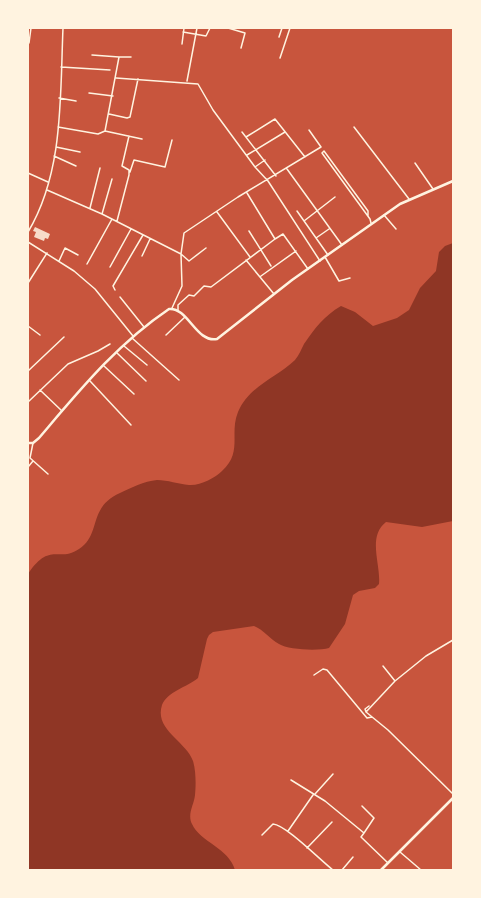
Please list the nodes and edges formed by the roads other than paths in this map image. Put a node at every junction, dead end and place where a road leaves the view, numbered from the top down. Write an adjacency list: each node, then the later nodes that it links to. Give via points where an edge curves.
1 (31, 28): 14 (street)
2 (63, 28): 21 (street)
3 (184, 28): 11 (street)
4 (197, 28): 12 (street)
5 (210, 28): 12 (street, via 206,36)
6 (228, 28): 10 (street)
7 (242, 28): 10 (street)
8 (282, 28): 13 (street)
9 (290, 28): 20 (street)
10 (241, 31): 16 (street, via 245,33)
11 (183, 32): 12 (street); 15 (street)
12 (196, 33): 25 (street)
13 (279, 37)
14 (29, 43)
15 (182, 44)
16 (241, 48)
17 (92, 55): 18 (street)
18 (119, 57): 19 (street); 23 (street)
19 (131, 57)
20 (280, 58)
21 (61, 67): 22 (street); 28 (street)
22 (110, 70)
23 (116, 78): 24 (street); 27 (street)
24 (138, 79): 25 (street); 30 (street, via 130,117)
25 (186, 82): 44 (street, via 199,85 213,110)
26 (89, 93): 27 (street)
27 (113, 96): 30 (street)
28 (59, 98): 29 (street); 31 (street)
29 (76, 101)
30 (109, 114): 34 (street)
31 (58, 127): 34 (street, via 98,134); 41 (street)
32 (354, 127): 66 (street)
33 (309, 130): 46 (street, via 321,147)
34 (105, 131): 37 (street)
35 (285, 131): 38 (street, via 275,120); 42 (street); 46 (street)
36 (242, 132): 38 (street)
37 (129, 136): 39 (street); 54 (street, via 122,166)
38 (246, 137): 42 (street)
39 (142, 139)
40 (172, 140): 54 (street, via 166,167 134,160)
41 (56, 147): 43 (street); 45 (street)
42 (256, 150): 44 (street); 47 (street)
43 (80, 152)
44 (247, 155): 50 (street)
45 (54, 156): 49 (street); 59 (street)
46 (305, 157): 52 (street)
47 (265, 160): 50 (street); 55 (street)
48 (415, 163): 62 (street)
49 (76, 166)
50 (255, 167): 57 (street)
51 (100, 168): 67 (street)
52 (287, 169): 55 (street); 70 (street)
53 (28, 172): 59 (street)
54 (130, 172): 78 (street)
55 (276, 176): 57 (street)
56 (112, 179): 73 (street)
57 (268, 181): 64 (street); 103 (street)
58 (453, 181): 62 (main road)
59 (48, 182): 63 (street)
60 (347, 183): 61 (street); 61 (street, via 324,151 322,152); 71 (street)
61 (344, 185): 72 (street)
62 (433, 189): 66 (main road)
63 (47, 190): 67 (street); 80 (street)
64 (247, 193): 68 (street); 87 (street)
65 (334, 197): 70 (street)
66 (408, 199): 74 (main road)
67 (90, 208): 73 (street)
68 (217, 211): 96 (street, via 184,233); 100 (street)
69 (296, 211): 77 (street)
70 (317, 211): 77 (street); 81 (street)
71 (368, 211): 72 (street); 75 (street)
72 (365, 213): 75 (street)
73 (102, 214): 76 (street)
74 (384, 215): 79 (main road); 83 (street)
75 (368, 216): 79 (street)
76 (112, 219): 78 (street); 104 (street)
77 (304, 221): 88 (street)
78 (117, 222): 82 (street)
79 (372, 224): 91 (main road)
80 (29, 228): 85 (street)
81 (330, 228): 88 (street); 91 (street)
82 (131, 229): 86 (street); 106 (street)
83 (396, 229)
84 (249, 231): 93 (street)
85 (28, 232)
86 (143, 235): 89 (street); 111 (street, via 113,286)
87 (275, 238): 93 (street); 94 (street, via 283,234)
88 (316, 238): 99 (street)
89 (150, 239): 96 (street); 98 (street)
90 (28, 242): 95 (street)
91 (342, 245): 99 (main road)
92 (206, 248): 96 (street, via 189,261)
93 (259, 250): 100 (street); 105 (street)
94 (296, 251): 105 (street); 107 (street)
95 (47, 254): 102 (street); 110 (street)
96 (181, 254): 114 (street, via 182,286)
97 (78, 255): 102 (street, via 66,248)
98 (142, 256)
99 (327, 256): 103 (main road); 109 (street, via 339,281)
100 (250, 257): 101 (street)
101 (246, 260): 108 (street); 115 (street, via 211,287 204,286 194,296 189,295 178,305)
102 (59, 261): 122 (street, via 95,289)
103 (320, 261): 107 (main road)
104 (86, 264)
105 (271, 266): 108 (street)
106 (110, 267)
107 (308, 269): 112 (main road)
108 (260, 276): 112 (street)
109 (350, 278)
110 (28, 283)
111 (115, 290)
112 (275, 295): 116 (main road, via 215,340 204,337)
113 (120, 297): 118 (street)
114 (172, 308): 115 (main road); 118 (main road)
115 (178, 310): 116 (main road)
116 (185, 317): 120 (street)
117 (28, 326): 119 (street)
118 (144, 327): 122 (main road)
119 (40, 335)
120 (166, 335)
121 (64, 337): 128 (street)
122 (133, 337): 124 (main road); 130 (street)
123 (110, 344): 132 (street, via 68,364)
124 (123, 345): 125 (main road); 127 (street)
125 (116, 352): 126 (main road); 131 (street)
126 (102, 364): 129 (main road); 133 (street)
127 (147, 364)
128 (28, 371)
129 (88, 380): 135 (main road); 136 (street)
130 (179, 380)
131 (146, 381)
132 (39, 390): 134 (street); 135 (street)
133 (134, 394)
134 (29, 400)
135 (62, 410): 138 (main road)
136 (131, 425)
137 (28, 443): 138 (main road)
138 (33, 443): 139 (street, via 29,456)
139 (33, 461): 140 (street); 141 (street)
140 (28, 467)
141 (48, 474)
142 (453, 640): 145 (street, via 426,656)
143 (383, 666): 145 (street)
144 (314, 676): 148 (street, via 325,669 367,718)
145 (395, 681): 147 (street)
146 (369, 706): 147 (street, via 365,709)
147 (366, 712): 148 (street)
148 (372, 717): 151 (street)
149 (333, 774): 152 (street)
150 (291, 780): 152 (street)
151 (453, 794)
152 (314, 795): 156 (street); 157 (street, via 336,809)
153 (453, 798): 160 (main road)
154 (362, 806): 157 (street, via 374,818)
155 (332, 822): 159 (street)
156 (288, 832): 158 (street, via 274,824); 159 (street)
157 (364, 833): 162 (street, via 361,837)
158 (262, 835)
159 (307, 848): 163 (street)
160 (400, 851): 162 (main road); 166 (street)
161 (353, 857): 164 (street)
162 (388, 863): 165 (main road)
163 (333, 870)
164 (342, 870)
165 (381, 870)
166 (421, 870)

